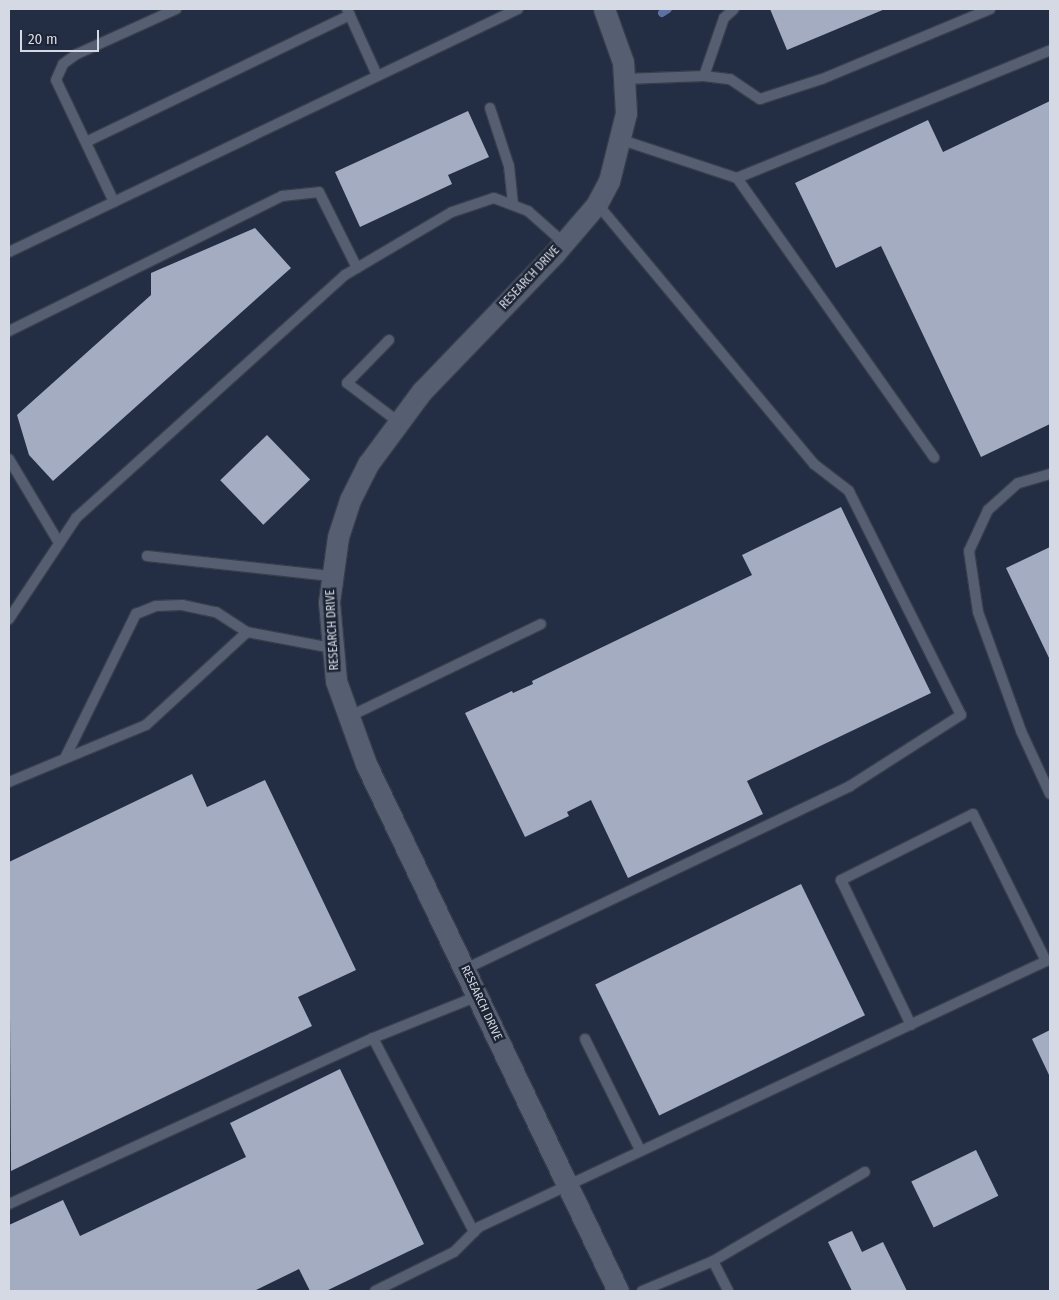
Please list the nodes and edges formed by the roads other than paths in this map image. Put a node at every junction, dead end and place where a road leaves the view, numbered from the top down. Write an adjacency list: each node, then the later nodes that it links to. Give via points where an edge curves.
1 (176, 9): 13 (lane, via 76,54 63,64 56,80)
2 (518, 9): 8 (lane)
3 (604, 9): 10 (street, RESEARCH DRIVE, via 623,62)
4 (734, 9): 9 (lane, via 724,18)
5 (990, 9): 9 (lane, via 822,79 760,99 730,79)
6 (349, 12): 8 (lane); 13 (lane)
7 (1050, 50): 14 (lane)
8 (377, 75): 15 (lane)
9 (704, 76): 10 (lane)
10 (625, 79): 12 (street, RESEARCH DRIVE, via 626,113)
11 (490, 108): 16 (lane, via 509,166)
12 (622, 140): 14 (lane); 17 (street, RESEARCH DRIVE)
13 (86, 142): 15 (lane)
14 (737, 178): 24 (lane)
15 (114, 202): 19 (lane)
16 (513, 204): 18 (lane, via 528,211); 20 (lane, via 494,198 452,212)
17 (597, 204): 18 (street, RESEARCH DRIVE); 38 (lane, via 814,464 849,490 961,715 850,786)
18 (563, 242): 23 (street, RESEARCH DRIVE)
19 (9, 252)
20 (357, 268): 21 (lane, via 319,192 282,196); 27 (lane, via 338,281 76,518)
21 (9, 331)
22 (390, 340): 23 (lane, via 346,383)
23 (397, 421): 29 (street, RESEARCH DRIVE, via 368,464 350,500 338,537)
24 (934, 456)
25 (9, 458): 27 (lane)
26 (1050, 474): 37 (lane, via 1018,483 988,510 969,551 978,612 1021,731)
27 (59, 543): 30 (lane)
28 (147, 556): 29 (lane)
29 (332, 576): 33 (street, RESEARCH DRIVE)
30 (9, 619)
31 (541, 624): 34 (lane)
32 (247, 632): 33 (lane); 35 (lane, via 146,726); 35 (lane, via 216,612 182,605 156,606 136,614)
33 (332, 648): 34 (street, RESEARCH DRIVE, via 336,681)
34 (347, 718): 38 (street, RESEARCH DRIVE)
35 (65, 758): 36 (lane)
36 (9, 782)
37 (1050, 794)
38 (465, 969): 39 (street, RESEARCH DRIVE)
39 (478, 996): 41 (lane); 45 (street, RESEARCH DRIVE)
40 (911, 1025): 40 (lane, via 1046,962 973,814 841,880); 43 (lane)
41 (373, 1038): 46 (lane); 47 (lane)
42 (585, 1039): 43 (lane)
43 (640, 1150): 45 (lane)
44 (865, 1172): 48 (lane)
45 (565, 1185): 47 (lane); 50 (street, RESEARCH DRIVE)
46 (9, 1204)
47 (474, 1232): 49 (lane, via 454,1252)
48 (713, 1261): 51 (lane); 52 (lane)
49 (375, 1291)
50 (618, 1291)
51 (642, 1291)
52 (728, 1291)

